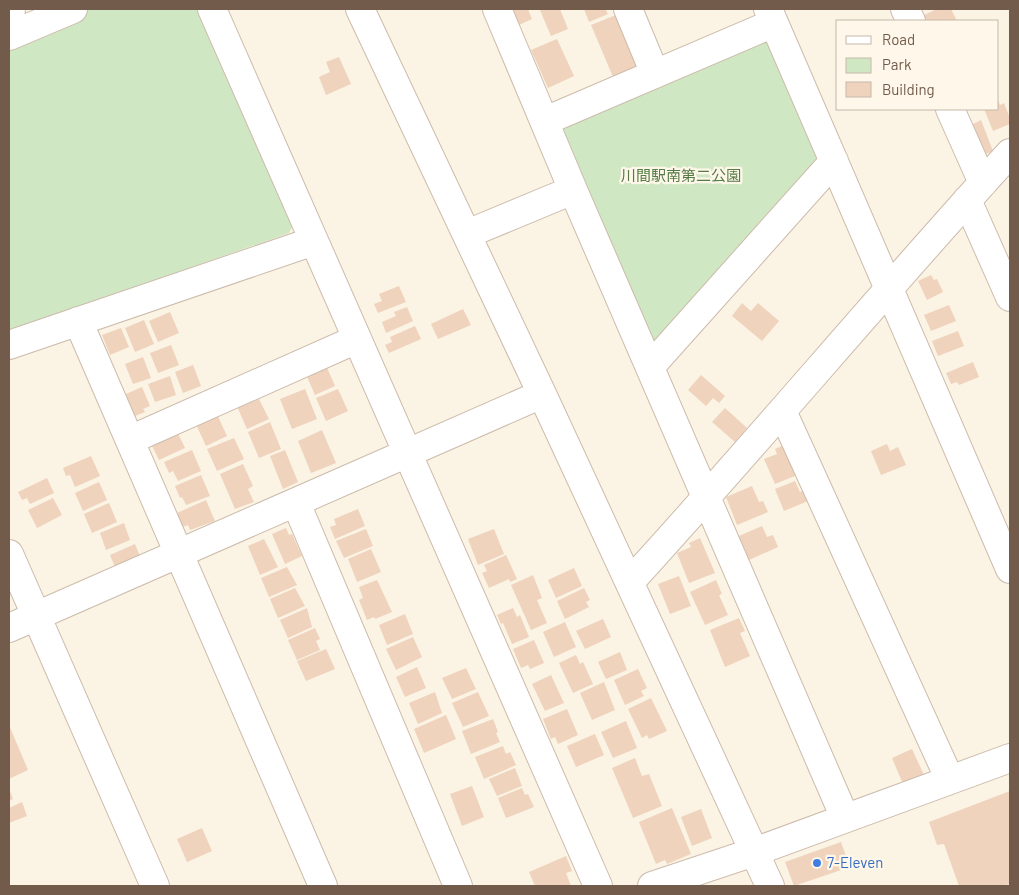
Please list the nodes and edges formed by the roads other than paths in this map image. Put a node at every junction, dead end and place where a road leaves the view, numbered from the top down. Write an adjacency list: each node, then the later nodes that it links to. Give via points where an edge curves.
1 (11, 9): 8 (street)
2 (73, 9): 9 (street)
3 (212, 9): 18 (street)
4 (360, 9): 17 (street)
5 (497, 9): 12 (street)
6 (628, 9): 10 (street)
7 (771, 16): 10 (street); 14 (street)
8 (9, 23)
9 (9, 36)
10 (655, 74): 12 (street)
11 (950, 110): 16 (street)
12 (545, 121): 15 (street)
13 (1010, 153): 16 (street)
14 (834, 161): 19 (street); 24 (street)
15 (573, 190): 17 (street); 24 (street)
16 (975, 192): 19 (street); 20 (street)
17 (467, 234): 25 (street)
18 (314, 241): 21 (street); 22 (street)
19 (888, 288): 26 (street); 33 (street)
20 (1010, 296)
21 (78, 320): 23 (street); 27 (street)
22 (357, 339): 27 (street); 28 (street)
23 (9, 345)
24 (650, 367): 29 (street)
25 (542, 394): 28 (street); 34 (street)
26 (782, 410): 29 (street); 38 (street)
27 (130, 440): 32 (street)
28 (408, 452): 30 (street); 44 (street)
29 (707, 498): 34 (street); 39 (street)
30 (296, 503): 32 (street); 43 (street)
31 (9, 554): 35 (street)
32 (180, 554): 35 (street); 42 (street)
33 (1010, 569)
34 (630, 582): 40 (street)
35 (36, 616): 36 (street); 41 (street)
36 (9, 628)
37 (1010, 758): 38 (street)
38 (950, 780): 39 (street)
39 (845, 818): 40 (street)
40 (754, 852): 45 (street); 46 (street)
41 (155, 886)
42 (323, 886)
43 (458, 886)
44 (598, 886)
45 (652, 886)
46 (770, 886)

